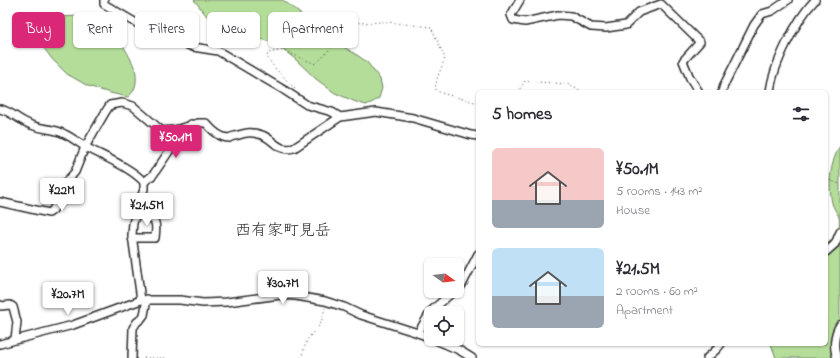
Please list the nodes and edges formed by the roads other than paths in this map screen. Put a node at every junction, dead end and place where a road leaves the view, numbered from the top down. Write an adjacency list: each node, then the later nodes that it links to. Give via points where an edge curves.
1 (104, 0): 9 (street, via 104,4 150,31 193,47 218,51 307,105)
2 (520, 0): 5 (street, via 511,15 513,20 525,22 558,15 571,16 591,27 606,28 626,25 639,12 661,4 700,42 682,61)
3 (788, 0): 6 (street, via 772,11 762,14 754,25)
4 (815, 0): 7 (street, via 808,7 787,44 777,65)
5 (698, 90)
6 (723, 90)
7 (771, 90)
8 (0, 109): 12 (street, via 27,124 63,133)
9 (340, 117): 10 (street, via 294,148 286,150 263,135 249,132 228,138 214,131 206,123); 11 (street, via 376,112 413,118)
10 (191, 124): 12 (street, via 175,130 162,131 133,106 122,103 110,105); 13 (street, via 188,132 174,144 153,175)
11 (476, 136)
12 (86, 147): 13 (street, via 122,166); 14 (street, via 75,172 65,183 53,210 49,213)
13 (144, 182): 15 (street)
14 (0, 202)
15 (136, 212): 17 (street); 17 (street, via 153,219 157,225 156,238)
16 (840, 232): 18 (street, via 835,244)
17 (132, 238): 22 (street)
18 (828, 250)
19 (476, 258): 20 (street)
20 (464, 281)
21 (446, 298): 25 (street, via 431,311)
22 (144, 299): 25 (street, via 203,303 280,295 296,296 325,301 360,315); 27 (street, via 73,324); 31 (street, via 144,315 133,328)
23 (0, 305): 27 (street, via 13,306 17,322)
24 (840, 324): 34 (street, via 835,344)
25 (418, 332): 26 (street)
26 (424, 335)
27 (15, 339): 28 (street)
28 (0, 344)
29 (449, 346): 32 (street)
30 (719, 346): 33 (street)
31 (132, 358)
32 (472, 358)
33 (707, 358)
34 (837, 358)

